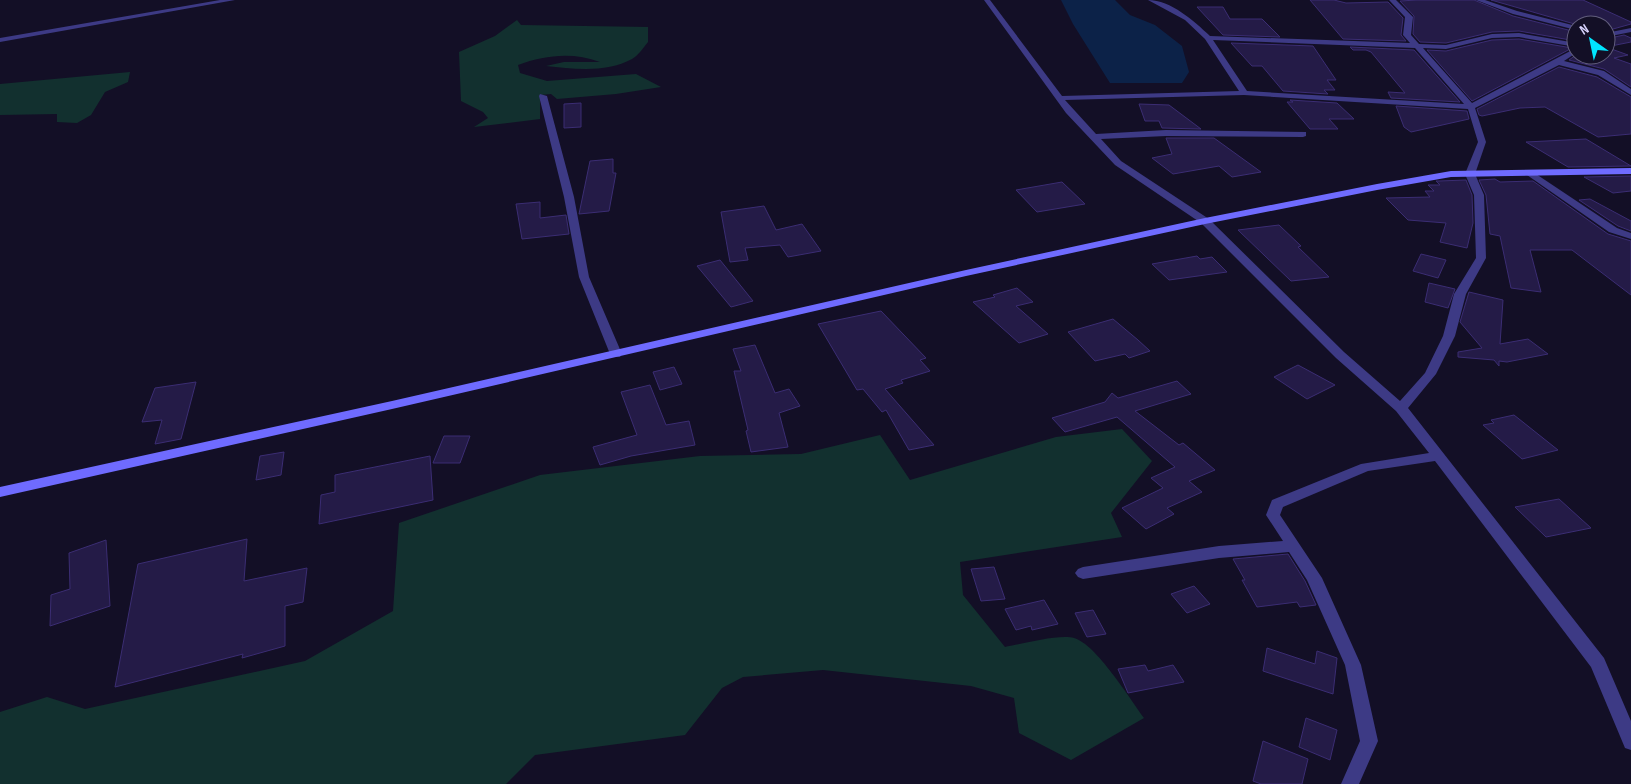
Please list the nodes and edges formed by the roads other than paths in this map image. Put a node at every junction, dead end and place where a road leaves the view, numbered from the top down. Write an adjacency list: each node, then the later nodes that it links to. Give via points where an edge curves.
1 (232, 0): 10 (street)
2 (987, 0): 18 (street)
3 (1151, 0): 9 (street, via 1186,19)
4 (1392, 0): 12 (street, via 1409,17 1408,35)
5 (1479, 0): 6 (street)
6 (1566, 26)
7 (1631, 30): 8 (street)
8 (1616, 32)
9 (1208, 38): 12 (street); 15 (street)
10 (0, 40)
11 (1566, 43): 12 (street, via 1519,35 1486,37 1446,47)
12 (1418, 46): 19 (street)
13 (1566, 57): 14 (street)
14 (1558, 62): 16 (street, via 1601,73); 19 (street)
15 (1244, 93): 18 (street); 19 (street)
16 (1631, 93)
17 (543, 96): 27 (street, via 569,197 584,277)
18 (1060, 98): 21 (street)
19 (1471, 107): 24 (street, via 1482,142)
20 (1303, 134): 21 (street, via 1166,133)
21 (1094, 137): 25 (street, via 1118,163)
22 (1631, 171): 23 (main road)
23 (1530, 173): 24 (main road); 26 (street, via 1613,230)
24 (1470, 174): 25 (main road, via 1451,174 1377,187); 28 (street, via 1479,195 1481,258 1460,294 1449,336 1430,374)
25 (1205, 221): 27 (main road); 28 (street, via 1340,355)
26 (1631, 236)
27 (616, 354): 30 (main road)
28 (1401, 408): 29 (street)
29 (1440, 456): 31 (street, via 1366,466 1277,504 1273,515); 33 (street, via 1598,663)
30 (0, 492)
31 (1294, 546): 32 (street, via 1219,552); 34 (street, via 1314,578 1353,665 1369,741)
32 (1083, 573)
33 (1631, 742)
34 (1350, 784)

